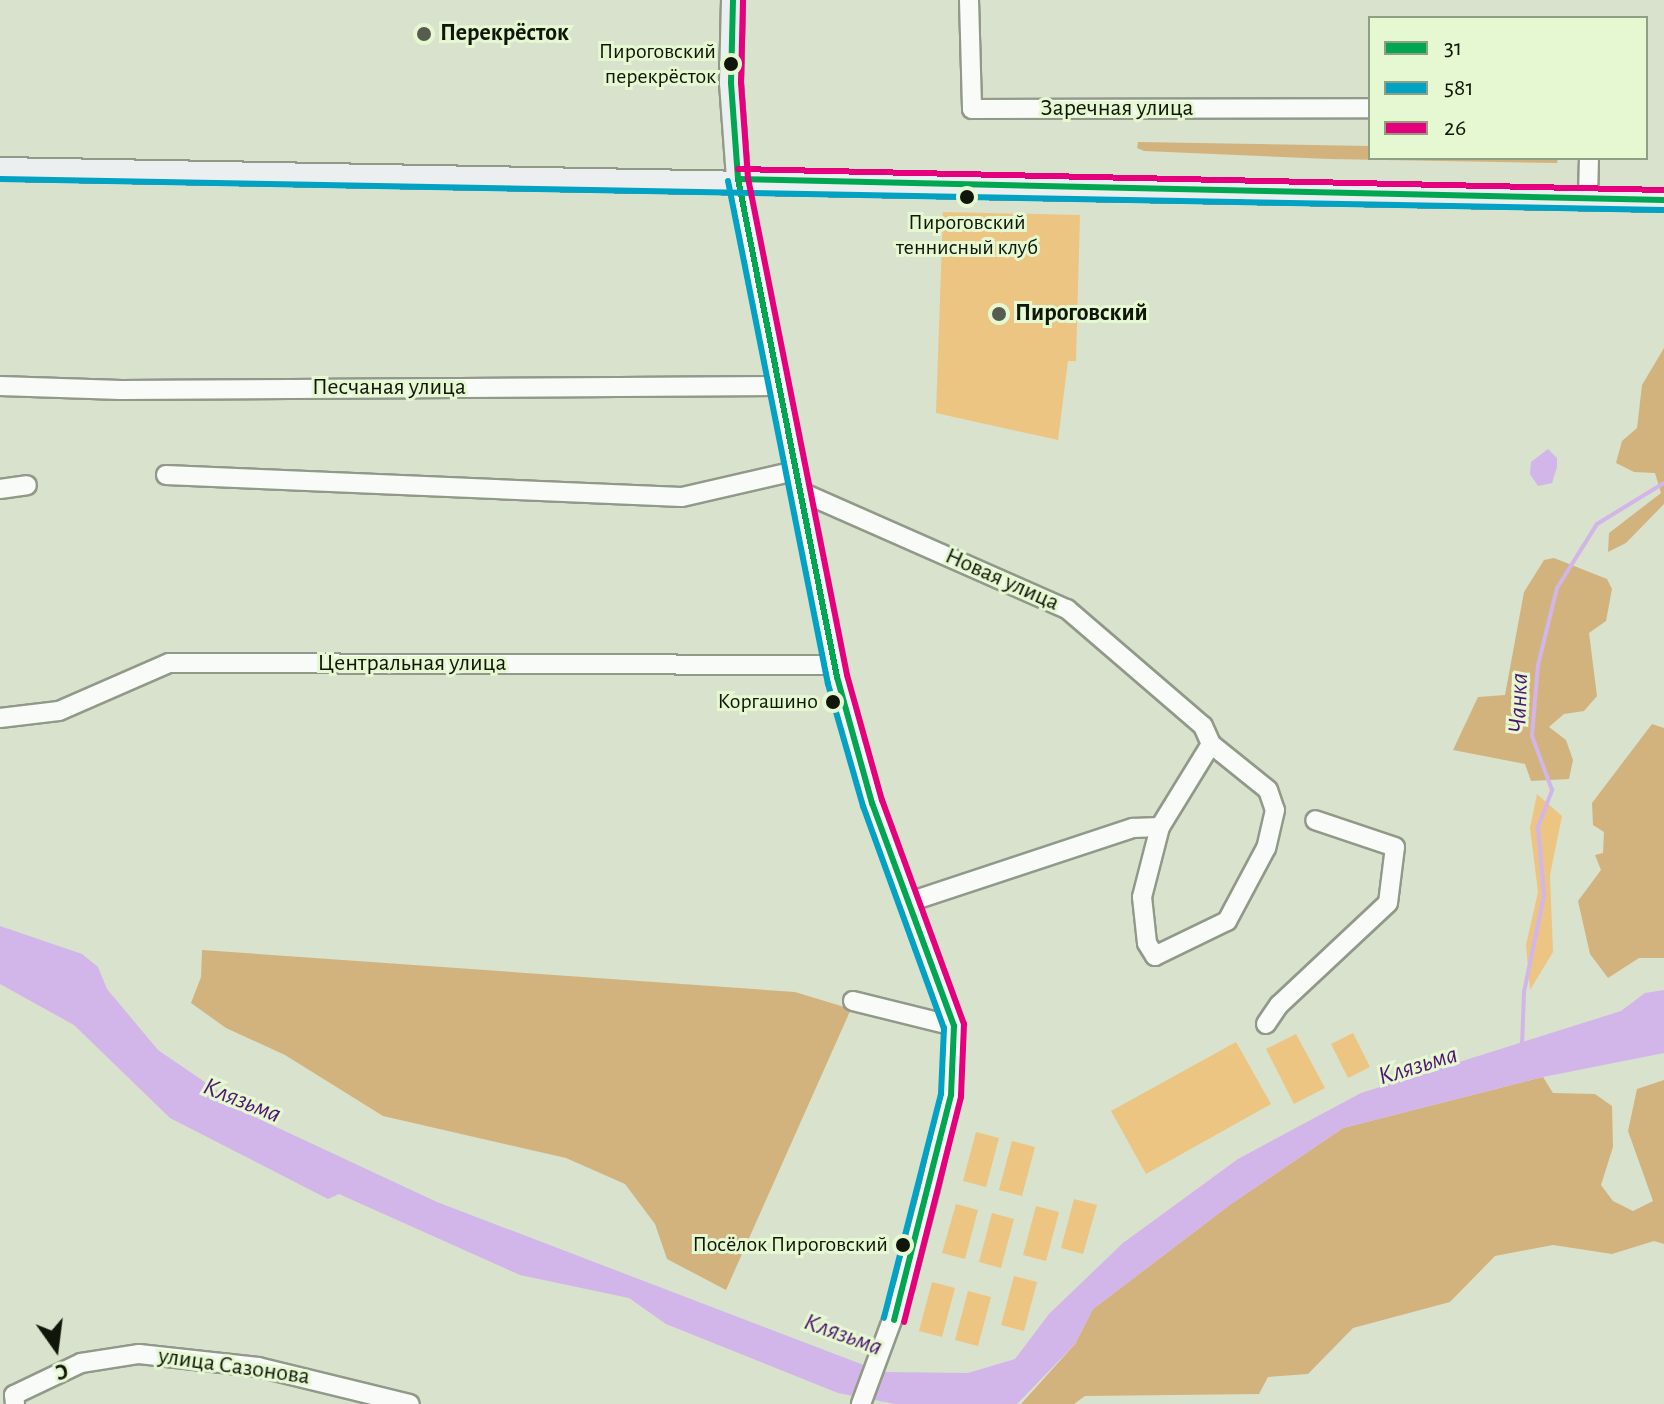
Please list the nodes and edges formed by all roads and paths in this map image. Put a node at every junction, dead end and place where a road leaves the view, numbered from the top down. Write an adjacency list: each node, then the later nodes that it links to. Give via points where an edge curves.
1 (733, 0): 6 (main road, via 731,83)
2 (969, 0): 3 (street, Заречная улица, via 972,109)
3 (1368, 108)
4 (1589, 160): 7 (street)
5 (0, 169): 6 (main road)
6 (738, 179): 7 (main road); 10 (street)
7 (1588, 198): 8 (main road)
8 (1664, 200)
9 (0, 386): 10 (street, Песчаная улица)
10 (777, 386): 11 (street)
11 (795, 471): 12 (street, via 682,497); 15 (street)
12 (166, 475)
13 (27, 485): 14 (street)
14 (0, 489)
15 (799, 491): 16 (street); 18 (street, Новая улица, via 1067,609 1203,726)
16 (834, 665): 17 (street, Центральная улица, via 169,663 59,711); 21 (street, via 872,803)
17 (0, 718)
18 (1211, 744): 20 (street); 20 (street, Новая улица, via 1268,790 1275,810 1266,848 1227,921 1155,956 1147,943 1142,897)
19 (1315, 820): 23 (street, via 1395,847 1388,903 1279,1005)
20 (1160, 827): 21 (street, via 1133,828)
21 (909, 902): 24 (street)
22 (853, 1001): 24 (street)
23 (1266, 1024)
24 (954, 1026): 27 (street, via 951,1095 905,1285)
25 (15, 1400): 26 (street, улица Сазонова, via 81,1363 139,1354 258,1367)
26 (410, 1404)
27 (861, 1404)

